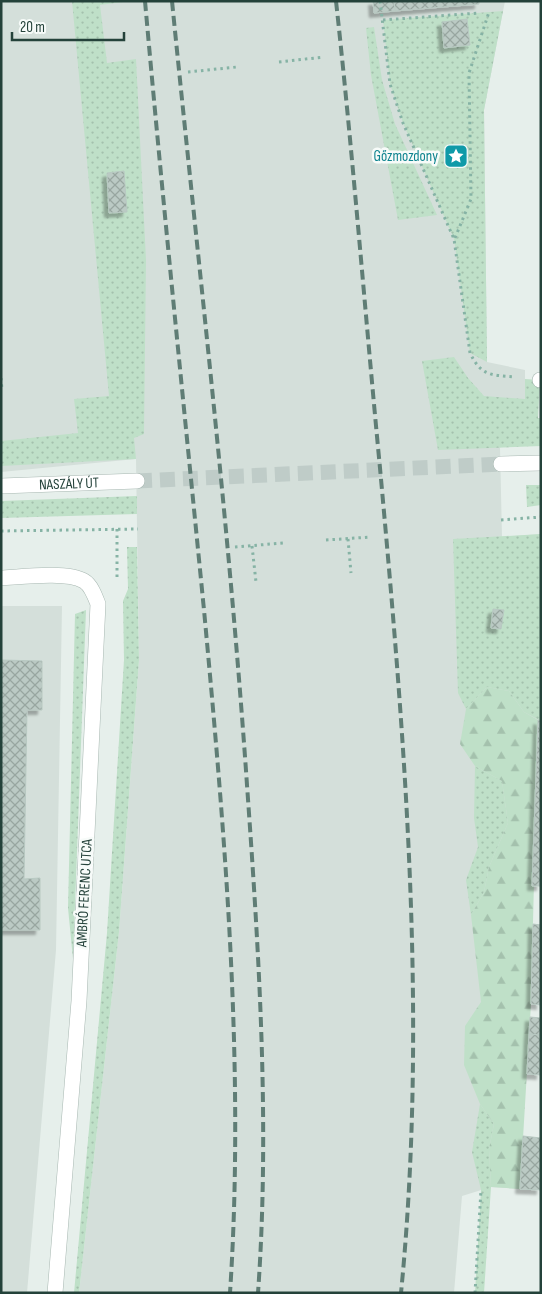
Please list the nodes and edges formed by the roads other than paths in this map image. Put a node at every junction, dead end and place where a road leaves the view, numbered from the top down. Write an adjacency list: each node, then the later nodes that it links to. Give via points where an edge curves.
1 (541, 463): 2 (street)
2 (501, 464)
3 (137, 481): 4 (street, NASZÁLY ÚT)
4 (1, 486)
5 (1, 578): 6 (street, AMBRÓ FERENC UTCA, via 67,576 84,581 98,604 79,1001)
6 (55, 1293)

